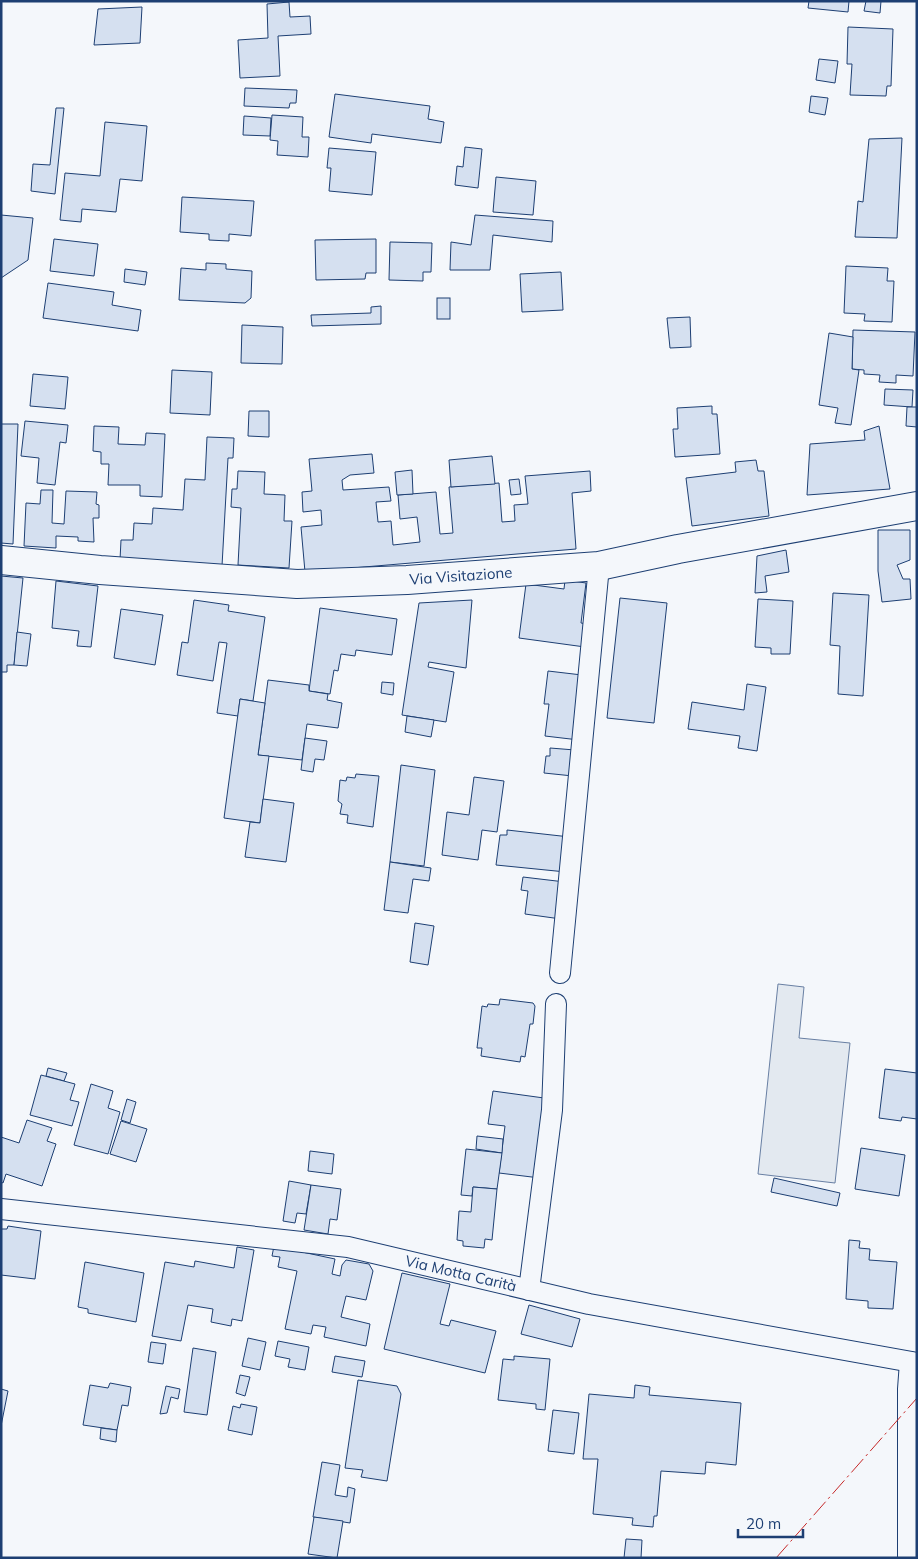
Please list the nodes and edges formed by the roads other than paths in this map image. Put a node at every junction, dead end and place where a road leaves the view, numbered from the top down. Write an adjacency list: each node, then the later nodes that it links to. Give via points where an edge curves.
1 (917, 506): 3 (street, Via Visitazione)
2 (1, 560): 3 (street, Via Visitazione, via 297,584 407,580)
3 (599, 566): 4 (street)
4 (560, 973)
5 (556, 1004): 7 (street, via 552,1110)
6 (1, 1209): 7 (street, Via Motta Carità, via 348,1246)
7 (529, 1290): 8 (street, Via Motta Carità, via 589,1304)
8 (913, 1362): 9 (street, via 908,1389)
9 (908, 1558)

